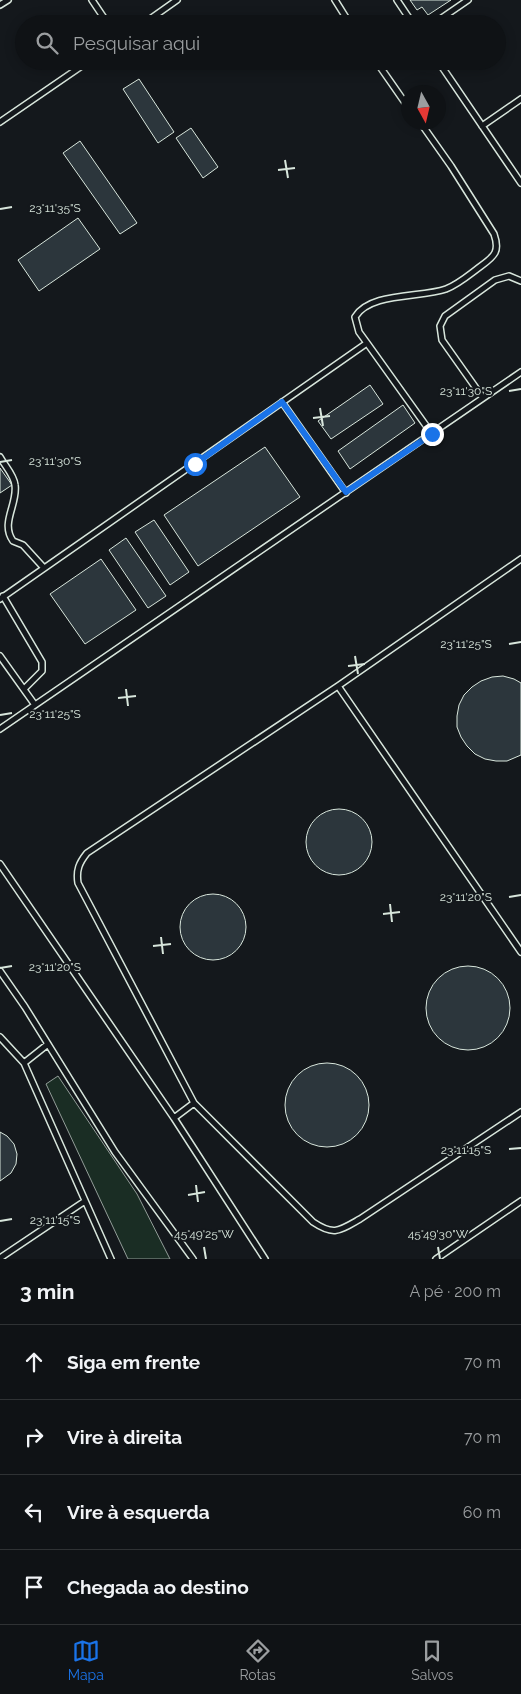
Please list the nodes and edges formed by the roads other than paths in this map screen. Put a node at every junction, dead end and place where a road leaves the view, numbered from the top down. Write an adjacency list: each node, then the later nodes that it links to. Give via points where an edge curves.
1 (8, 0): 7 (lane)
2 (92, 0): 8 (lane)
3 (177, 0): 9 (lane)
4 (335, 0): 10 (lane)
5 (397, 0): 11 (lane)
6 (468, 0): 12 (lane)
7 (0, 5)
8 (102, 15)
9 (156, 15)
10 (344, 15)
11 (407, 15)
12 (446, 15)
13 (76, 70): 18 (lane)
14 (382, 70): 16 (lane)
15 (444, 70): 19 (lane)
16 (401, 97)
17 (521, 99): 19 (lane)
18 (0, 122)
19 (482, 126): 21 (lane)
20 (426, 130): 23 (lane, via 494,234 496,252 491,259 446,289 365,306 355,317 359,332)
21 (521, 184)
22 (521, 281): 25 (lane, via 509,276 494,280 445,316 440,326 442,340)
23 (367, 343): 26 (lane); 27 (lane)
24 (521, 372): 25 (lane)
25 (484, 398): 27 (lane)
26 (282, 402): 29 (lane); 31 (lane)
27 (432, 434): 29 (lane)
28 (0, 457): 31 (lane, via 15,483 8,531 15,543 23,545)
29 (346, 492): 36 (lane)
30 (521, 559): 34 (lane)
31 (44, 568): 32 (lane)
32 (2, 597): 35 (lane, via 42,662 42,670)
33 (0, 656): 35 (lane)
34 (338, 686): 39 (lane); 44 (lane, via 87,853 80,862 78,883)
35 (24, 689): 36 (lane)
36 (35, 705): 37 (lane)
37 (0, 729)
38 (0, 864): 46 (lane)
39 (521, 952)
40 (0, 971): 42 (lane)
41 (0, 1037): 43 (lane)
42 (48, 1044): 43 (lane); 51 (lane, via 115,1152)
43 (24, 1063): 47 (lane)
44 (194, 1102): 45 (lane, via 313,1222 332,1232 360,1219); 46 (lane)
45 (521, 1112)
46 (174, 1118): 52 (lane)
47 (85, 1201): 49 (lane); 50 (lane)
48 (521, 1201): 53 (lane)
49 (0, 1258)
50 (111, 1259)
51 (193, 1259)
52 (265, 1259)
53 (436, 1259)

